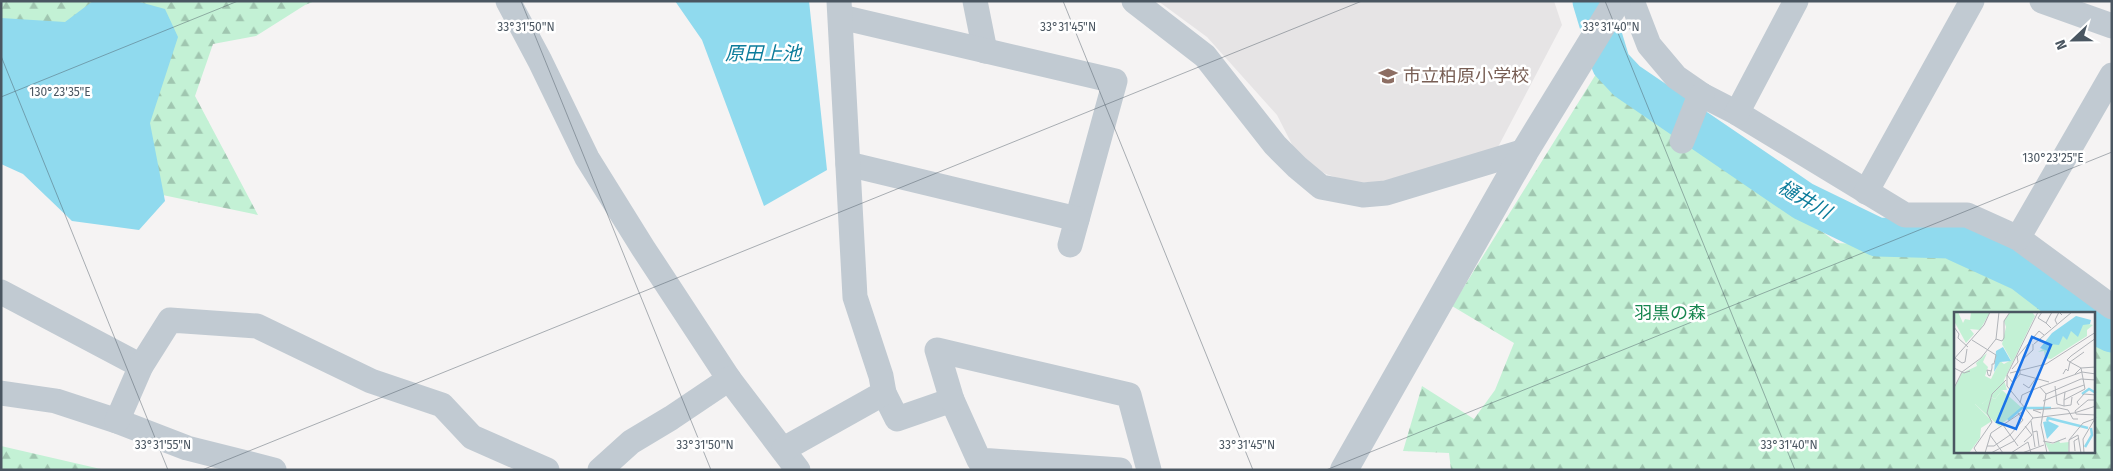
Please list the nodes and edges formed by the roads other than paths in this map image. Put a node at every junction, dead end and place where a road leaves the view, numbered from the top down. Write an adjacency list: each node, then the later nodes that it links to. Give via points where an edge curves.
1 (508, 1): 25 (street, via 587,158)
2 (975, 1): 11 (street)
3 (1134, 1): 16 (street, via 1205,56 1275,145 1321,187 1362,195 1386,193)
4 (1617, 1): 16 (street)
5 (1632, 1): 13 (street, via 1648,45)
6 (1796, 1): 14 (street)
7 (1972, 1): 18 (street)
8 (2042, 1): 10 (street)
9 (840, 9): 11 (street); 17 (street)
10 (2112, 26)
11 (985, 51): 19 (street, via 1115,81)
12 (2112, 75): 20 (street)
13 (1699, 100): 14 (street); 15 (street)
14 (1737, 113): 18 (street)
15 (1682, 141)
16 (1525, 151): 37 (street)
17 (848, 164): 19 (street); 27 (street, via 854,297)
18 (1866, 192): 20 (street, via 1905,215 1967,215)
19 (1077, 219): 21 (street)
20 (2018, 238): 23 (street)
21 (1070, 245)
22 (1, 292): 24 (street)
23 (2112, 307)
24 (142, 366): 29 (street); 32 (street, via 170,320 258,326 371,381 442,405 472,437)
25 (729, 378): 30 (street); 33 (street, via 631,442)
26 (1, 393): 29 (street, via 56,401)
27 (884, 393): 28 (street, via 897,419); 30 (street)
28 (952, 400): 35 (street, via 979,460); 36 (street, via 937,350 1129,395)
29 (116, 421): 31 (street, via 187,448)
30 (784, 449): 34 (street)
31 (274, 470)
32 (547, 470)
33 (600, 470)
34 (798, 470)
35 (1120, 470)
36 (1148, 470)
37 (1344, 470)

